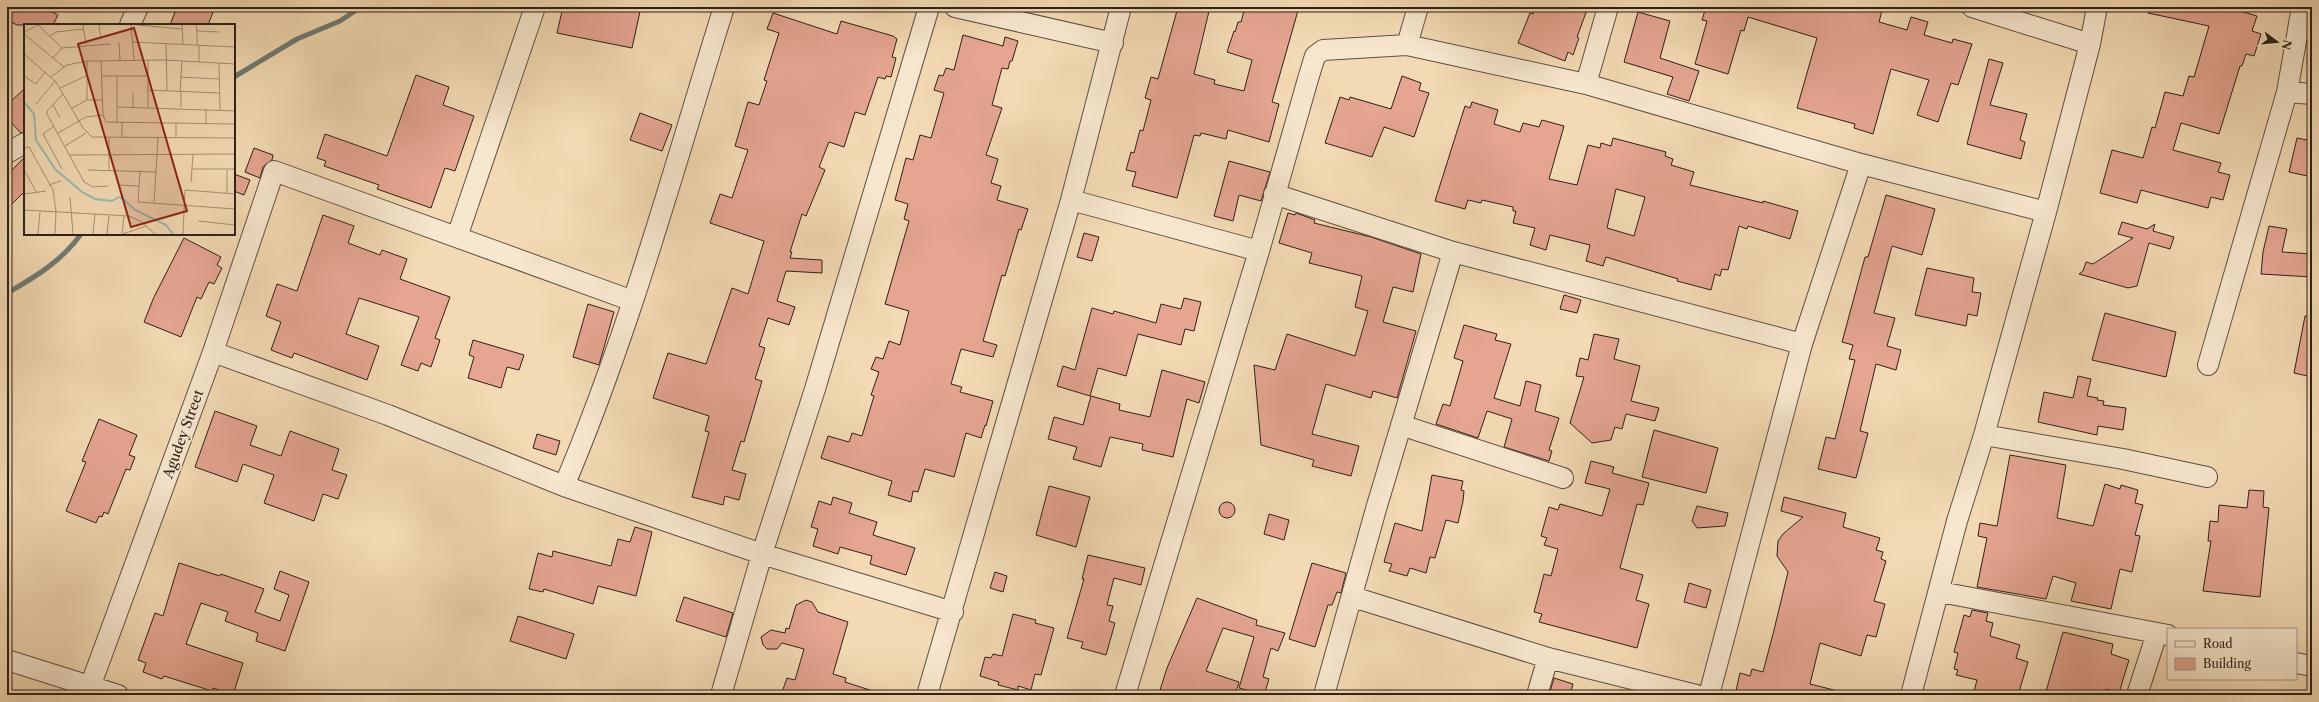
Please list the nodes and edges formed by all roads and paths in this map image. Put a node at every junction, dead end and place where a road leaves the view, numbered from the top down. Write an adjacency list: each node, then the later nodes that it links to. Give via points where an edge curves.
1 (138, 7): 12 (street)
2 (534, 7): 25 (street)
3 (724, 7): 28 (street)
4 (929, 7): 37 (street, via 815,389)
5 (955, 7): 13 (street)
6 (1121, 7): 13 (street)
7 (1418, 7): 15 (street)
8 (1608, 7): 16 (street)
9 (1972, 7): 14 (street)
10 (2097, 7): 14 (street)
11 (2302, 7): 17 (street)
12 (130, 24)
13 (1113, 43): 23 (street)
14 (2090, 44): 24 (street)
15 (1407, 45): 16 (street); 22 (street, via 1323,50 1316,56)
16 (1586, 84): 21 (street)
17 (2287, 92): 18 (street); 31 (street)
18 (2312, 94)
19 (24, 144): 20 (street)
20 (7, 153)
21 (1861, 164): 24 (street); 29 (street)
22 (1274, 194): 26 (street); 27 (street)
23 (1071, 200): 26 (street); 40 (street)
24 (2046, 212): 33 (street)
25 (457, 237): 28 (street); 30 (street, Agudey Street, via 274,171)
26 (1259, 251): 50 (street)
27 (1453, 252): 29 (street); 32 (street)
28 (633, 301): 36 (street, via 581,447)
29 (1802, 344): 54 (street)
30 (213, 352): 36 (street, via 388,415); 46 (street, Agudey Street)
31 (2208, 365)
32 (1401, 425): 35 (street); 39 (street)
33 (1984, 435): 34 (street); 38 (street, via 1957,522)
34 (2207, 477)
35 (1563, 478)
36 (564, 486): 37 (street)
37 (762, 554): 40 (street); 48 (street)
38 (1940, 592): 41 (street); 55 (street)
39 (1353, 597): 42 (street); 51 (street)
40 (953, 612): 49 (street)
41 (2162, 634): 56 (street)
42 (1548, 658): 52 (street); 53 (street)
43 (7, 660): 46 (street)
44 (2297, 663): 45 (street)
45 (2312, 666)
46 (89, 691): 47 (street)
47 (118, 695)
48 (722, 695)
49 (927, 695)
50 (1125, 695)
51 (1324, 695)
52 (1537, 695)
53 (1696, 695)
54 (1709, 695)
55 (1912, 695)
56 (2137, 695)

